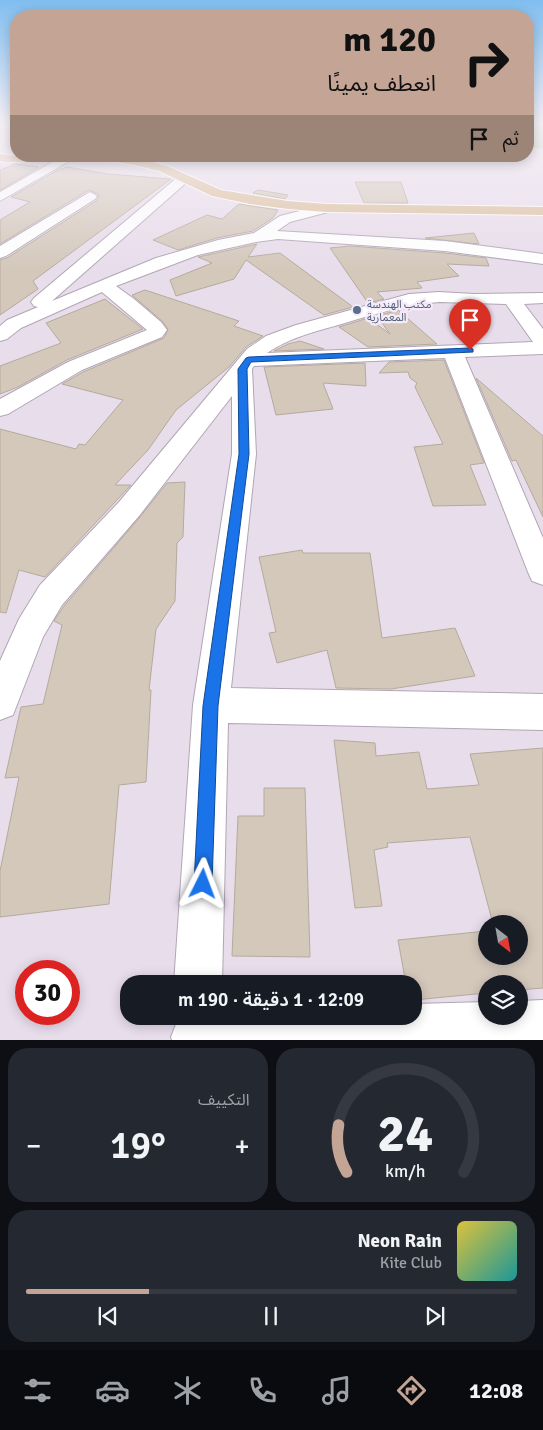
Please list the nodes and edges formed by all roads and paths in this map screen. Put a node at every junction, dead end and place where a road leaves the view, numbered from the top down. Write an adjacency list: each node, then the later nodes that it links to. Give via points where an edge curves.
1 (43, 173): 5 (street)
2 (173, 173): 3 (main road)
3 (183, 179): 6 (main road, via 225,195); 14 (street)
4 (90, 196): 9 (street)
5 (0, 197)
6 (327, 208): 7 (main road); 8 (street, via 285,219)
7 (543, 211)
8 (257, 236): 10 (street, via 410,243); 11 (street, via 188,253)
9 (0, 253)
10 (543, 258)
11 (103, 284): 14 (street); 20 (street, via 154,326 155,333 75,366)
12 (543, 298): 13 (street)
13 (511, 300): 16 (street); 19 (street, via 409,299 357,312 273,340 254,353)
14 (14, 324): 15 (street)
15 (0, 335)
16 (543, 342)
17 (543, 348): 18 (street)
18 (452, 351): 19 (street); 21 (street)
19 (246, 364): 22 (street, via 129,509 51,595 30,630); 23 (street, via 244,454)
20 (0, 409)
21 (543, 572)
22 (0, 702)
23 (211, 706): 24 (street); 25 (street)
24 (543, 712)
25 (198, 975)
26 (543, 1024): 27 (street)
27 (196, 1031)

